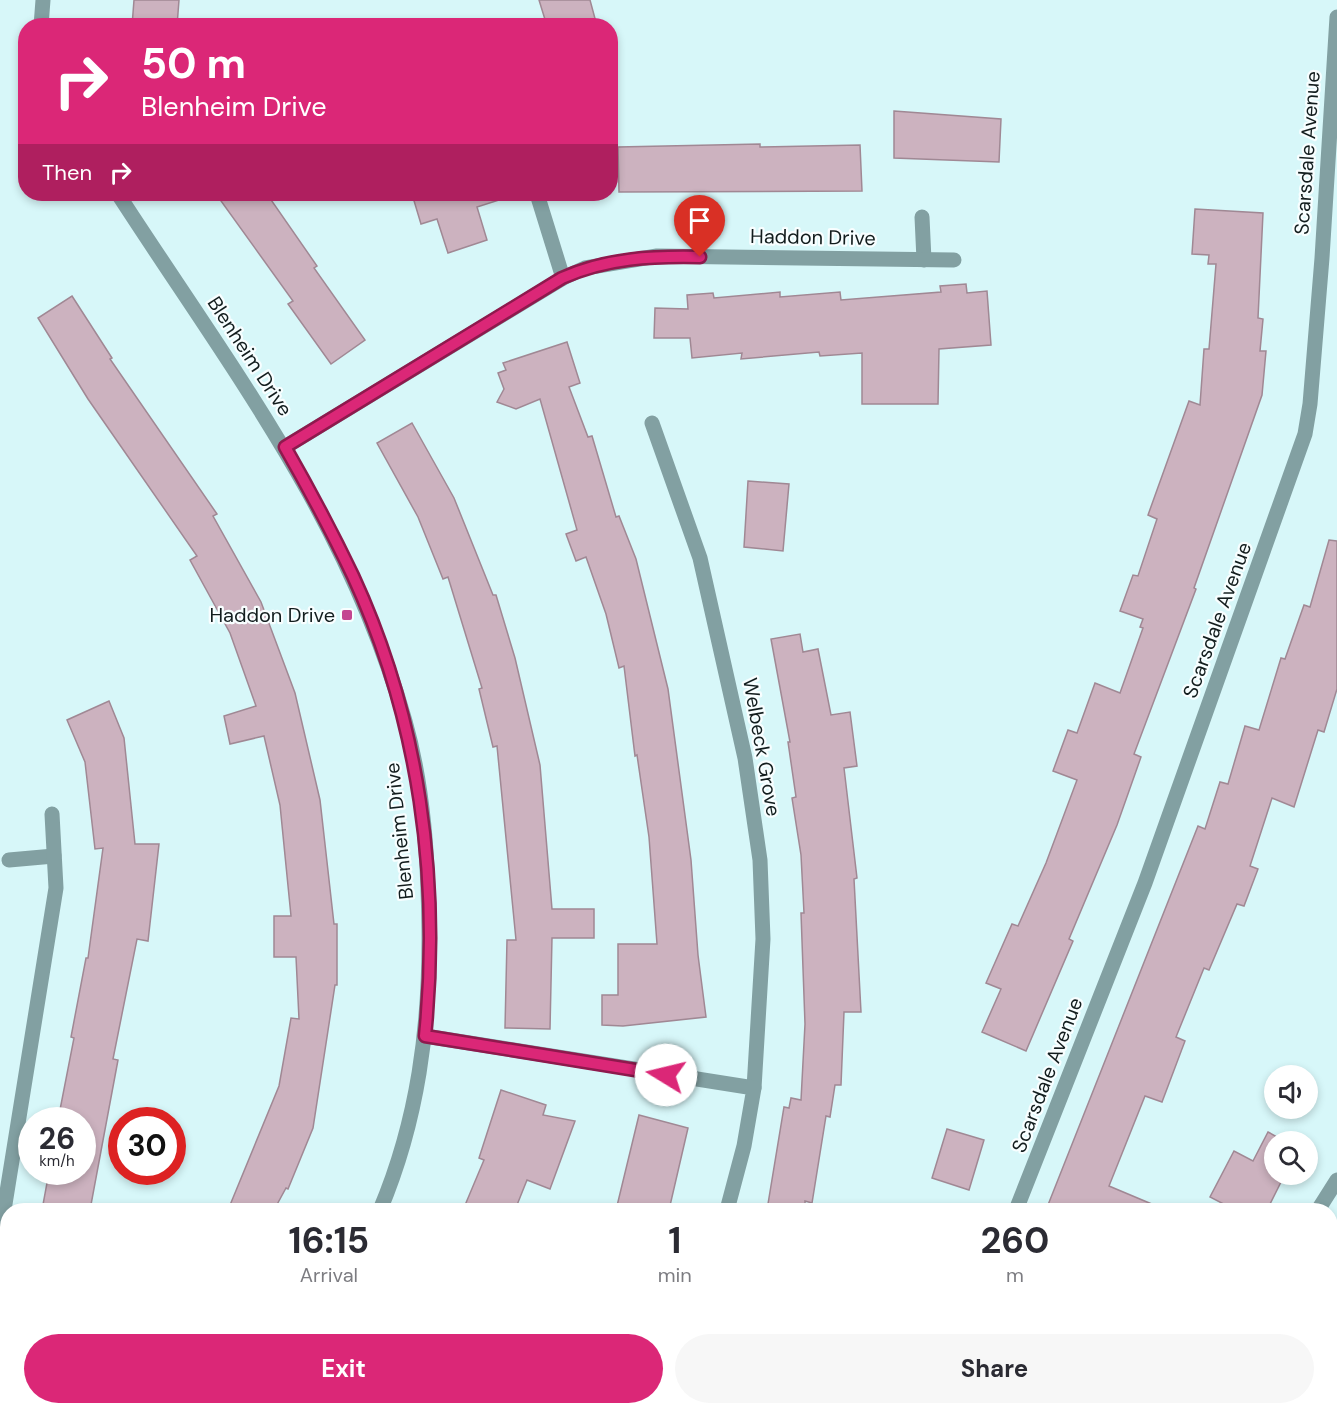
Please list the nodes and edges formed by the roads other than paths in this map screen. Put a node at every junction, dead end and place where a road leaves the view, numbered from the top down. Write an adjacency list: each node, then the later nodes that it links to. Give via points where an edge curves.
1 (43, 0): 3 (street)
2 (1337, 17): 21 (street, Scarsdale Avenue, via 1322,258 1305,434 1145,883)
3 (42, 18)
4 (123, 201): 11 (street, Blenheim Drive)
5 (539, 201): 9 (street)
6 (922, 217): 7 (street)
7 (924, 260): 8 (street, Haddon Drive); 9 (street, Haddon Drive, via 657,256 585,268)
8 (954, 260)
9 (562, 278): 11 (street, Haddon Drive)
10 (652, 423): 16 (street, Welbeck Grove, via 700,558 745,758 760,860 764,939)
11 (285, 447): 15 (street, Blenheim Drive, via 353,576 406,723 429,874 429,1000)
12 (52, 814): 13 (street)
13 (54, 856): 14 (street); 18 (street, via 56,888)
14 (9, 860)
15 (425, 1036): 16 (street); 19 (street, Blenheim Drive, via 402,1151)
16 (754, 1088): 20 (street, Welbeck Grove)
17 (1337, 1180): 22 (street)
18 (5, 1203)
19 (383, 1203)
20 (729, 1203)
21 (1019, 1203)
22 (1322, 1203)

